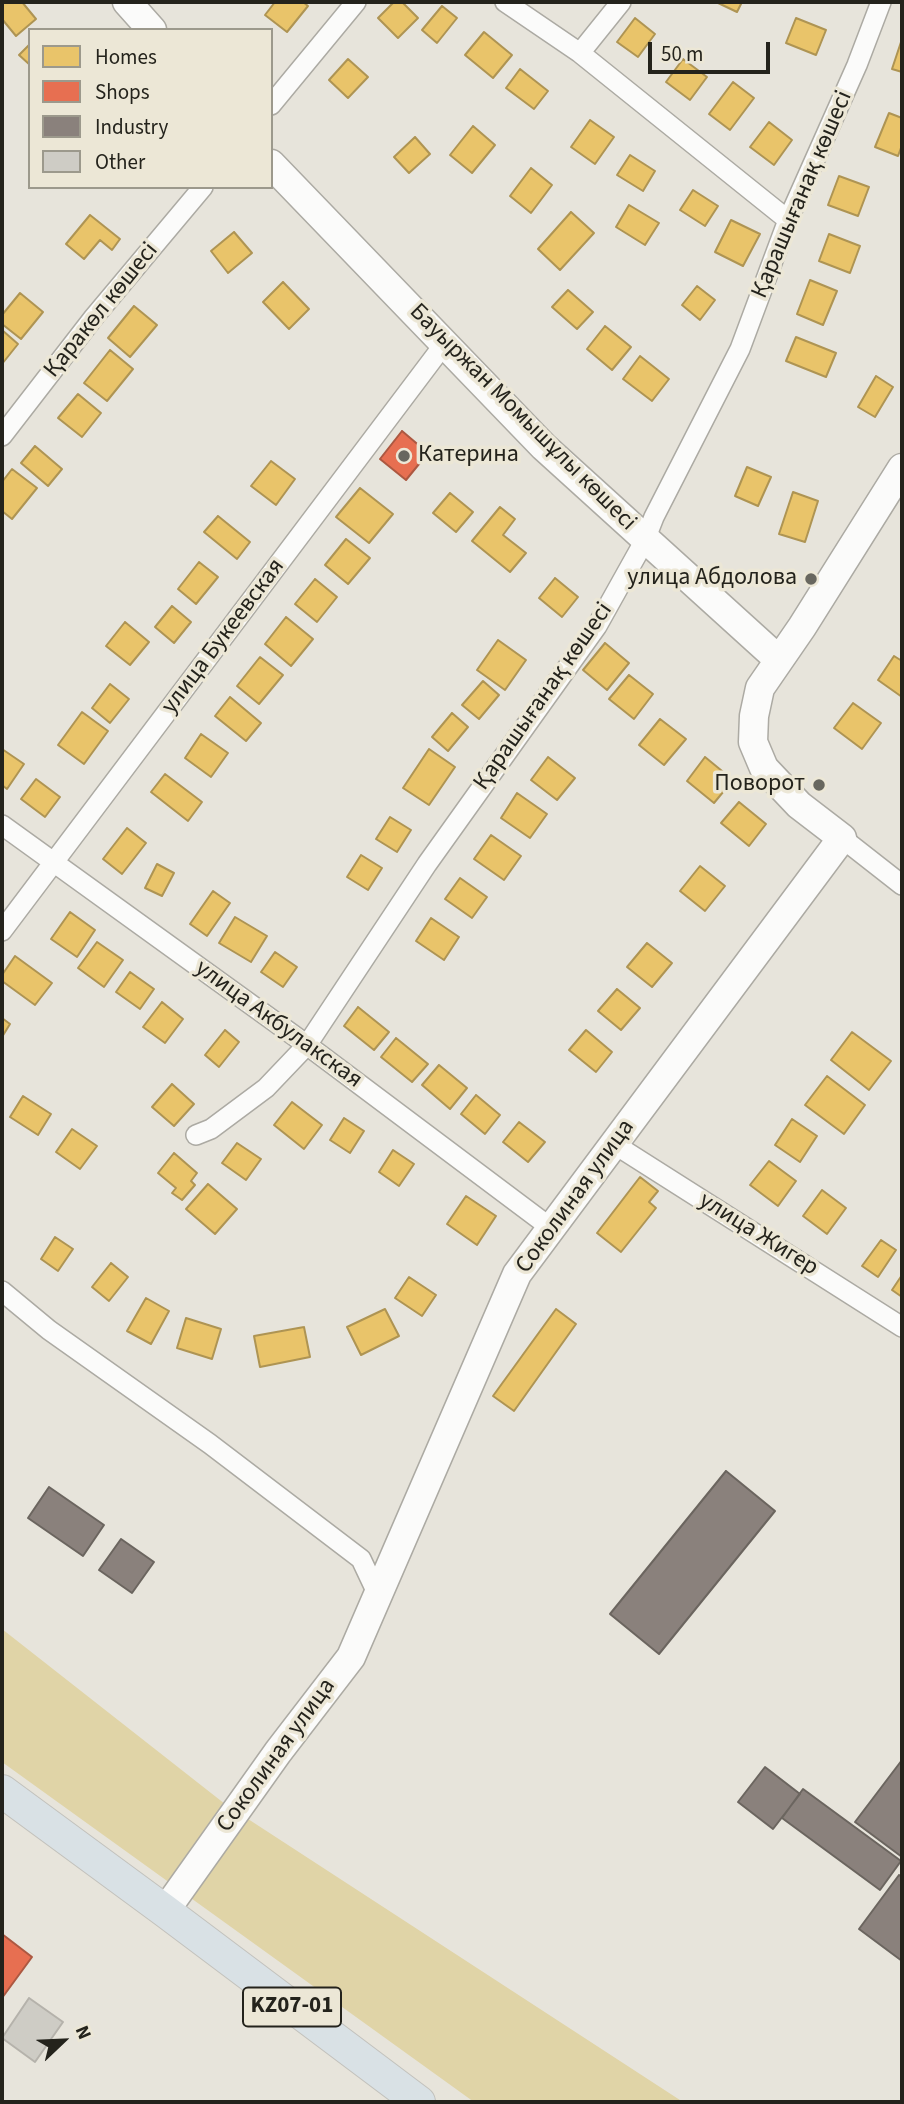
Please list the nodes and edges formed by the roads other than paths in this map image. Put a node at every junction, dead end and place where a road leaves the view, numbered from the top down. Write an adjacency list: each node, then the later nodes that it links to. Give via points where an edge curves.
1 (127, 2): 6 (street)
2 (356, 2): 8 (street)
3 (505, 2): 7 (street)
4 (621, 2): 7 (street)
5 (881, 2): 11 (street, Қарашығанақ көшесі)
6 (150, 28)
7 (580, 53): 11 (street)
8 (273, 103)
9 (273, 166): 12 (street, Бауыржан Момышұлы көшесі)
10 (201, 189): 13 (street, Қаракөл көшесі)
11 (788, 220): 15 (street, Қарашығанақ көшесі, via 740,349)
12 (446, 343): 15 (street, Бауыржан Момышұлы көшесі, via 544,447); 19 (street, улица Букеевская)
13 (2, 436)
14 (902, 468): 16 (street)
15 (645, 540): 16 (street, Бауыржан Момышұлы көшесі); 22 (street, Қарашығанақ көшесі, via 597,626 427,864)
16 (779, 660): 18 (street, via 760,688 753,742 764,768 799,805)
17 (2, 825): 19 (street, улица Акбулакская)
18 (842, 838): 20 (street); 24 (street, Соколиная улица)
19 (54, 862): 21 (street, улица Букеевская); 22 (street, улица Акбулакская)
20 (902, 885)
21 (2, 931)
22 (307, 1045): 23 (street, Қарашығанақ көшесі, via 266,1088); 25 (street, улица Акбулакская)
23 (196, 1135)
24 (614, 1144): 25 (street, Соколиная улица); 27 (street, улица Жигер)
25 (551, 1228): 28 (street, Соколиная улица, via 517,1274)
26 (2, 1291): 28 (street, via 361,1559)
27 (902, 1326)
28 (378, 1595): 30 (street, Соколиная улица, via 351,1657)
29 (2, 1791): 30 (main road, KZ07-01)
30 (165, 1911): 31 (main road, KZ07-01)
31 (419, 2102)

